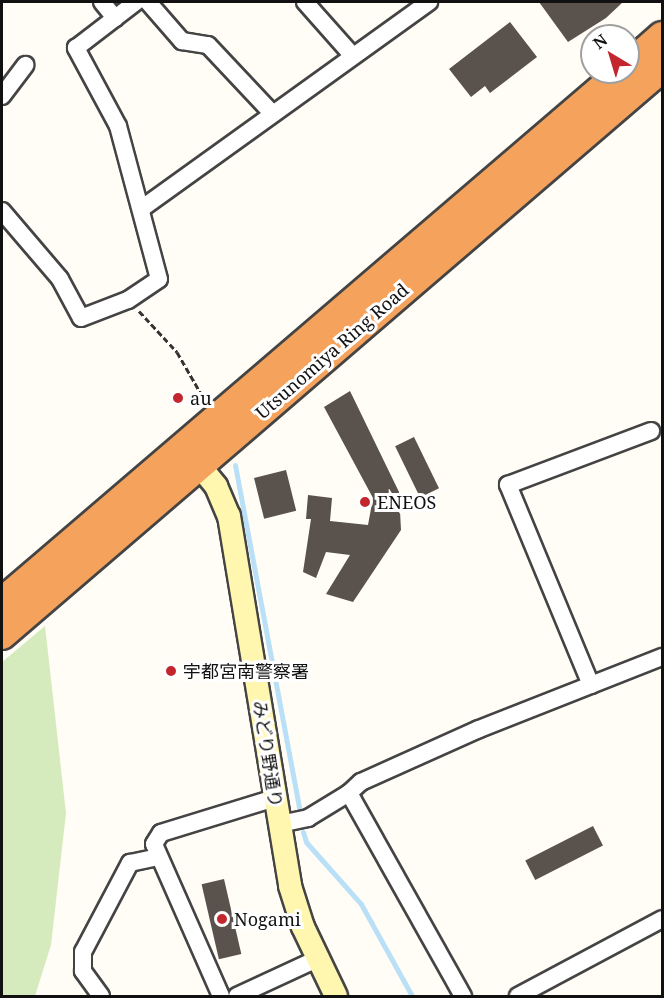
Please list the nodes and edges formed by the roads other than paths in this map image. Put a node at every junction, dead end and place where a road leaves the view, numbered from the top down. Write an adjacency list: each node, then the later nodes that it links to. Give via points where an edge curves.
1 (102, 2): 6 (street)
2 (136, 2): 6 (street)
3 (148, 2): 14 (street, via 182,41 208,45)
4 (305, 2): 8 (street)
5 (429, 2): 8 (street)
6 (115, 18): 15 (street, via 76,48 118,126)
7 (663, 36): 9 (highway)
8 (353, 56): 14 (street)
9 (640, 56)
10 (25, 65): 13 (street)
11 (663, 68): 19 (highway, Utsunomiya Ring Road)
12 (607, 84): 18 (highway, Utsunomiya Ring Road)
13 (2, 96)
14 (271, 112): 15 (street)
15 (141, 209): 16 (street, via 159,279 122,302 81,318 60,279)
16 (2, 211)
17 (651, 431): 23 (street, via 508,485)
18 (182, 445): 19 (street, みどり野通り); 20 (highway, Utsunomiya Ring Road)
19 (201, 467): 21 (highway, Utsunomiya Ring Road); 25 (street, みどり野通り, via 216,486 228,516)
20 (2, 602)
21 (2, 635)
22 (663, 657): 23 (street)
23 (591, 685): 24 (street, via 382,772)
24 (349, 793): 26 (street, via 308,818); 34 (street)
25 (275, 798): 26 (street, みどり野通り); 27 (street, via 161,833 154,844)
26 (280, 824): 29 (street, みどり野通り, via 290,886)
27 (158, 857): 30 (street, via 130,863 83,952 82,971); 31 (street)
28 (663, 919): 35 (street)
29 (317, 959): 32 (street); 33 (street, みどり野通り)
30 (101, 996)
31 (221, 996)
32 (237, 996)
33 (336, 996)
34 (463, 996)
35 (518, 996)

